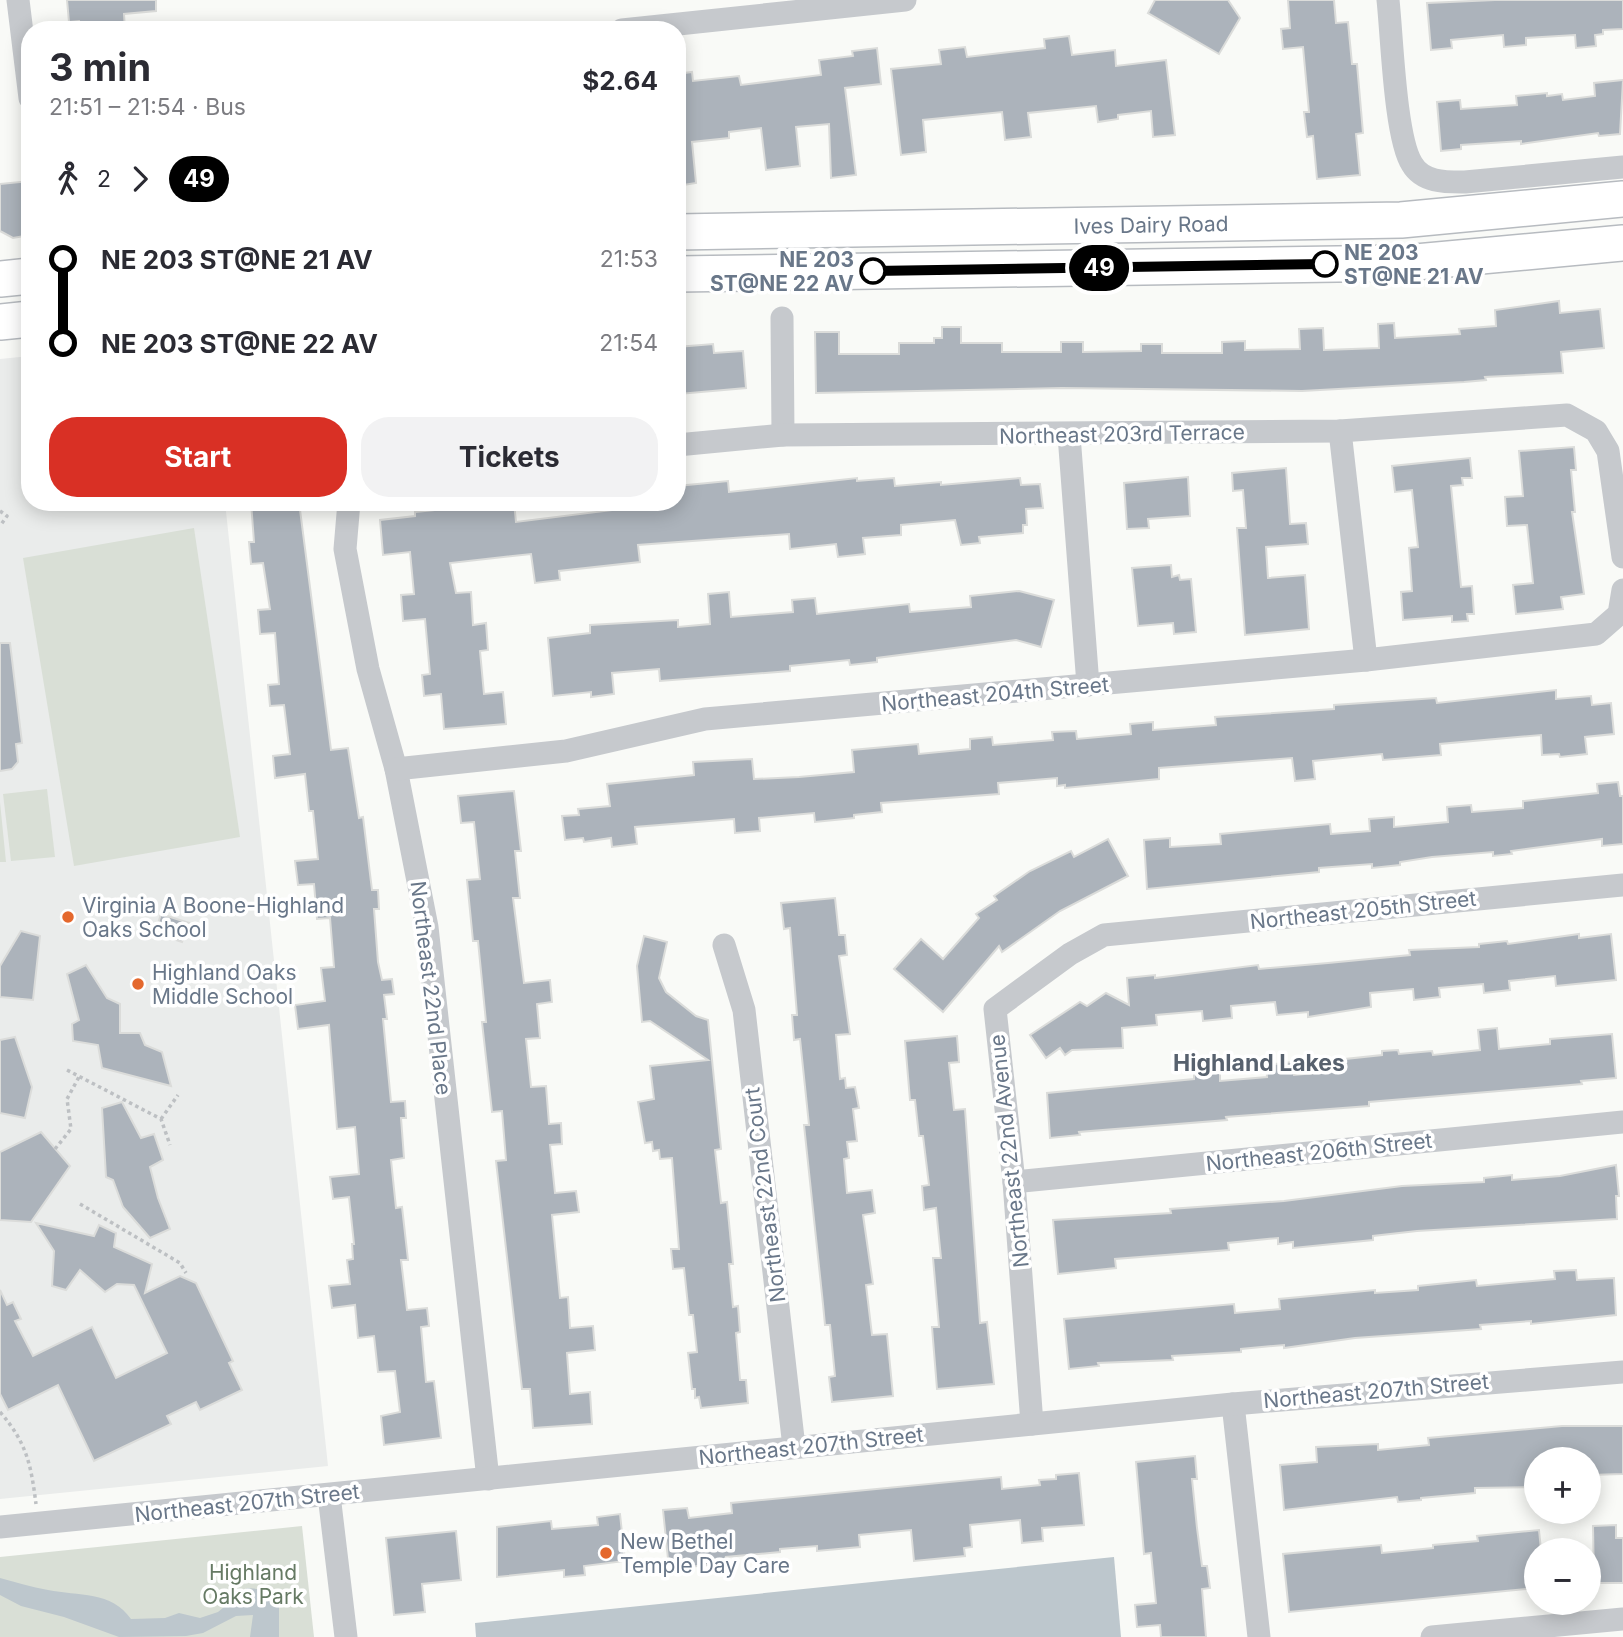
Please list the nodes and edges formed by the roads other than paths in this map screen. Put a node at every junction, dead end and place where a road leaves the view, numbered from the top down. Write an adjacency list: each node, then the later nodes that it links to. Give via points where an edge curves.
1 (18, 0): 6 (street)
2 (905, 0): 4 (street)
3 (1388, 0): 7 (street, via 1402,139 1412,165 1422,174 1440,182 1465,182)
4 (764, 8): 5 (street)
5 (680, 21)
6 (21, 24)
7 (1623, 167)
8 (1623, 199): 9 (main road, Ives Dairy Road, via 1401,220)
9 (686, 232)
10 (1623, 243): 11 (main road, Ives Dairy Road, via 1405,263)
11 (686, 274)
12 (21, 277): 13 (main road)
13 (0, 279)
14 (782, 318): 18 (street)
15 (21, 321): 16 (main road)
16 (0, 322)
17 (1339, 431): 19 (street, Northeast 203rd Terrace); 22 (street, Northeast 203rd Terrace, via 1567,415 1596,431 1608,451); 24 (street)
18 (783, 435): 19 (street, Northeast 203rd Terrace); 20 (street, Northeast 203rd Terrace)
19 (1069, 435): 25 (street)
20 (686, 444)
21 (347, 511): 26 (street, Northeast 22nd Place, via 345,549 368,669)
22 (1623, 557)
23 (1623, 590): 24 (street, Northeast 204th Street, via 1619,614 1596,634)
24 (1366, 660): 25 (street, Northeast 204th Street)
25 (1088, 685): 26 (street, Northeast 204th Street, via 705,719 566,751)
26 (396, 769): 36 (street, Northeast 22nd Place, via 427,927)
27 (1623, 885): 28 (street, Northeast 205th Street)
28 (1104, 935): 31 (street, Northeast 22nd Avenue, via 995,1009)
29 (724, 945): 35 (street, Northeast 22nd Court, via 744,1010)
30 (1623, 1122): 31 (street, Northeast 206th Street)
31 (1014, 1182): 34 (street, Northeast 22nd Avenue)
32 (1623, 1372): 33 (street, Northeast 207th Street)
33 (1233, 1404): 34 (street, Northeast 207th Street); 41 (street)
34 (1032, 1424): 35 (street, Northeast 207th Street)
35 (794, 1447): 36 (street, Northeast 207th Street)
36 (488, 1479): 37 (street, Northeast 207th Street)
37 (329, 1495): 38 (street, Northeast 207th Street); 40 (street)
38 (0, 1527)
39 (1623, 1619): 42 (street)
40 (346, 1637)
41 (1259, 1637)
42 (1432, 1637)

